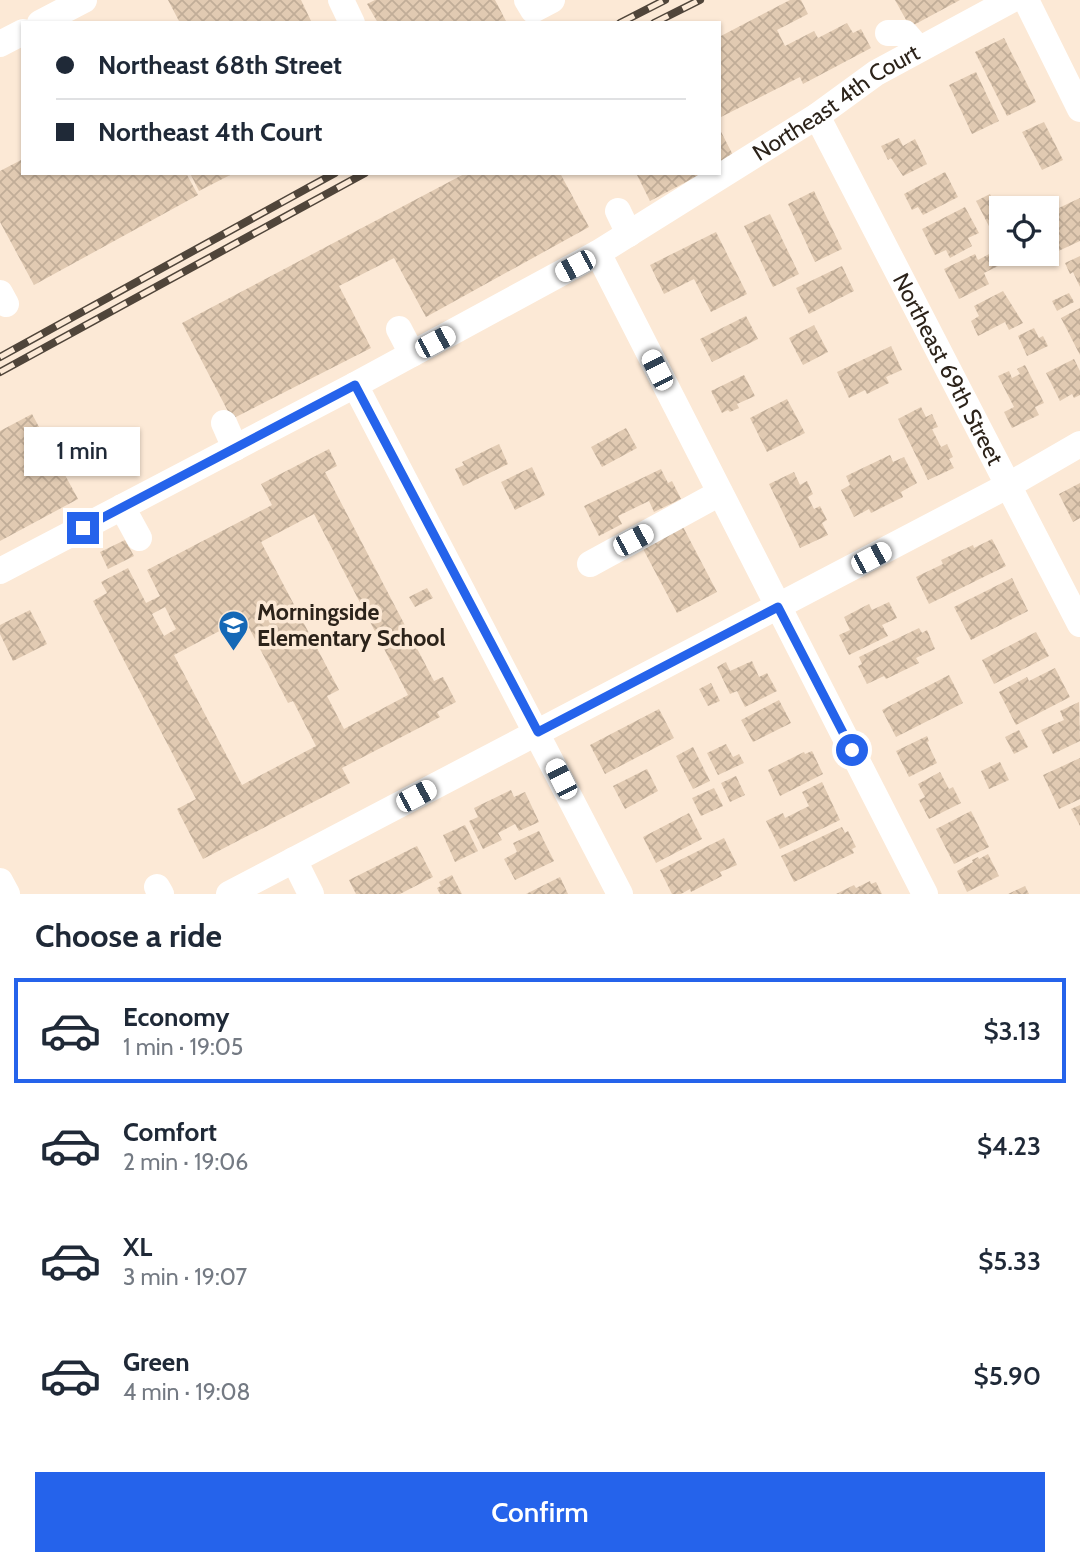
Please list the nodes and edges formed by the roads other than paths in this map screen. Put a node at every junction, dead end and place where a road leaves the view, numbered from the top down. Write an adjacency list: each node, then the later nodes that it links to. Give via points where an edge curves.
1 (341, 0): 6 (street)
2 (1011, 0): 10 (street, Northeast 4th Court)
3 (1026, 0): 11 (street)
4 (76, 10): 5 (street)
5 (46, 21)
6 (351, 21)
7 (21, 33): 9 (street)
8 (888, 33): 10 (street, via 905,33)
9 (0, 44)
10 (919, 49): 12 (street, Northeast 4th Court, via 876,73)
11 (1080, 109)
12 (817, 116): 13 (street, Northeast 4th Court); 22 (street, Northeast 69th Street)
13 (721, 169)
14 (710, 175): 15 (street, Northeast 4th Court, via 623,223)
15 (598, 253): 17 (street, Northeast 4th Court); 23 (street)
16 (399, 329): 17 (street)
17 (412, 354): 18 (street, Northeast 4th Court)
18 (355, 385): 21 (street, Northeast 4th Court); 30 (street)
19 (224, 423): 21 (street)
20 (1080, 444): 22 (street)
21 (235, 448): 24 (street, Northeast 4th Court)
22 (1009, 485): 28 (street); 29 (street, Northeast 69th Street)
23 (720, 493): 26 (street); 28 (street)
24 (106, 507): 25 (street); 27 (street, Northeast 4th Court)
25 (139, 538)
26 (590, 564)
27 (0, 571)
28 (778, 607): 30 (street); 37 (street)
29 (1080, 624)
30 (538, 732): 31 (street); 36 (street)
31 (294, 860): 34 (street); 35 (street)
32 (0, 881): 33 (street)
33 (7, 894)
34 (229, 894)
35 (311, 894)
36 (620, 894)
37 (925, 894)

